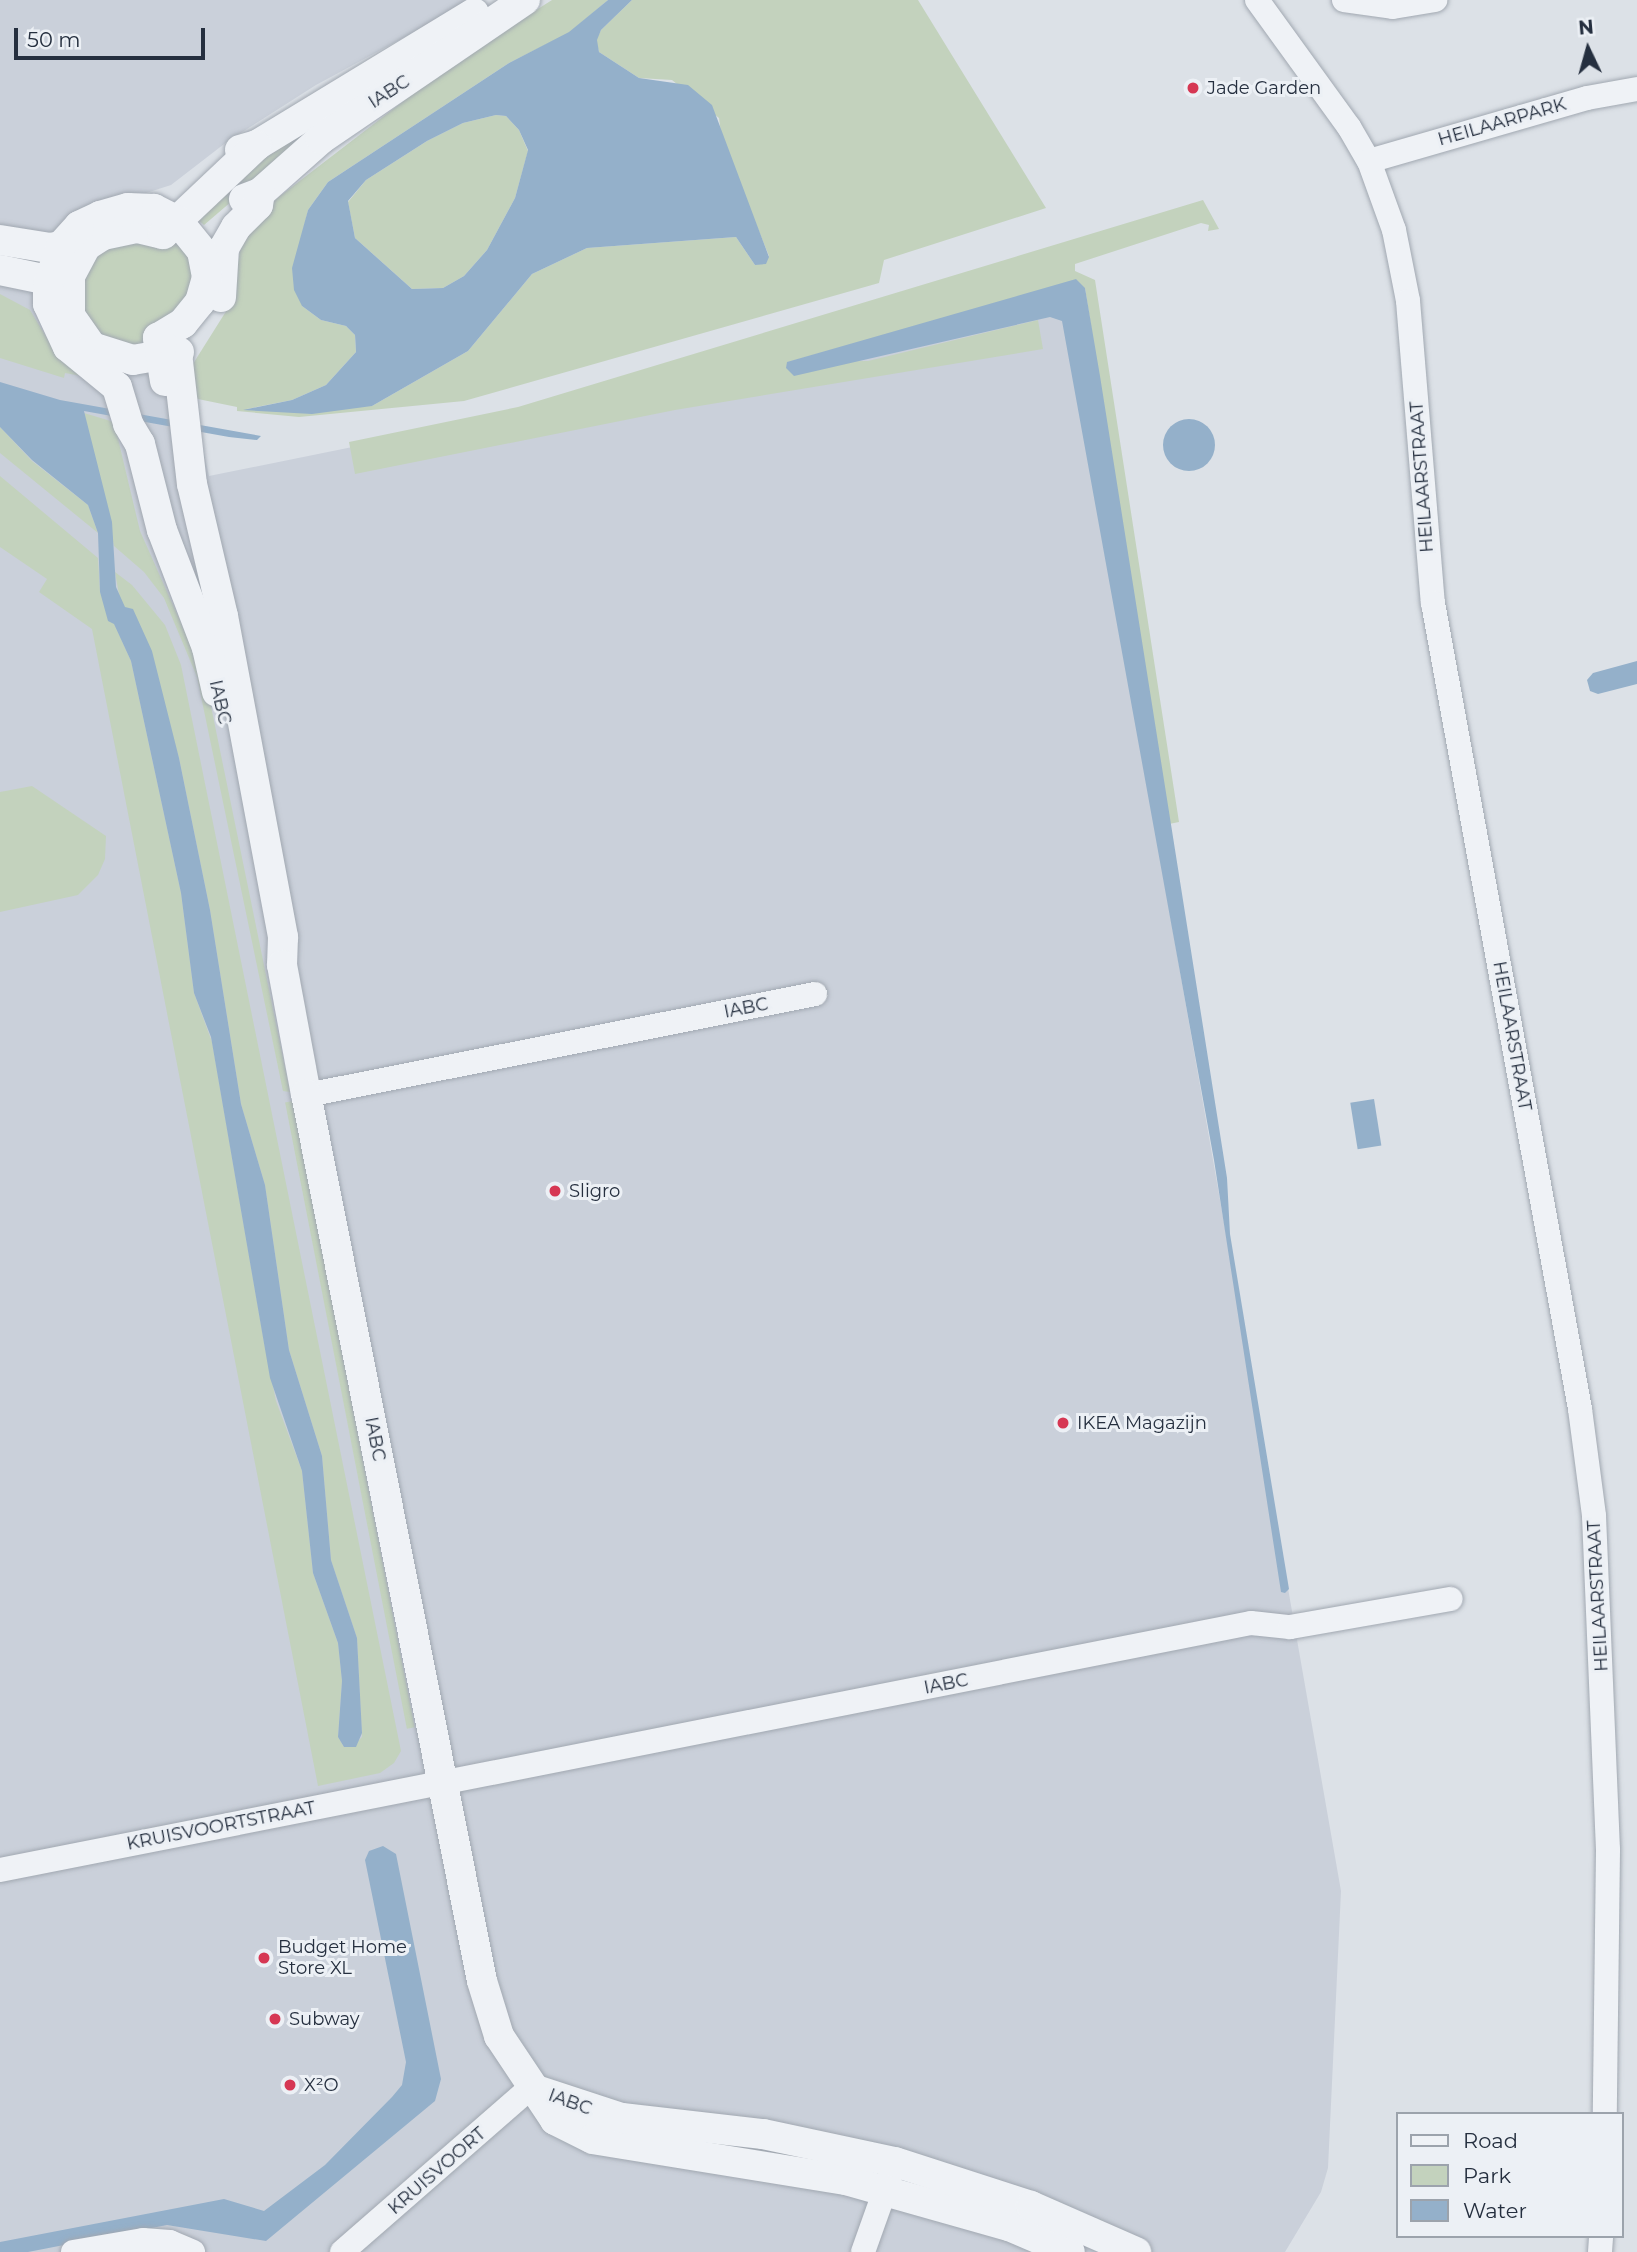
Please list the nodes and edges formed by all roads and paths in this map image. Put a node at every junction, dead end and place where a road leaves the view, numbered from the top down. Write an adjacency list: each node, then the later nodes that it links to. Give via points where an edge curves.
1 (496, 0): 8 (street, IABC, via 257,145 236,151)
2 (525, 0): 11 (street, IABC, via 321,139 260,194 248,195 207,237)
3 (1257, 0): 7 (street, HEILAARSTRAAT, via 1349,127)
4 (1344, 0): 5 (street, via 1394,7)
5 (1435, 0)
6 (1637, 89): 7 (street, HEILAARPARK, via 1587,98)
7 (1368, 161): 24 (street, HEILAARSTRAAT, via 1394,230 1408,301 1433,603 1589,1472 1598,1573 1608,1850)
8 (170, 217): 10 (street, via 128,208 79,226); 11 (street); 14 (street, via 163,234 137,228 103,235 86,246)
9 (0, 240): 10 (street)
10 (61, 246): 14 (street)
11 (213, 250): 15 (street, via 200,302 183,323 158,338)
12 (0, 270): 14 (street)
13 (0, 285): 14 (street)
14 (55, 290): 16 (street, via 83,337)
15 (169, 356): 16 (street); 17 (street, IABC, via 182,434 180,467 192,484 223,616 280,924)
16 (117, 377): 17 (street, IABC, via 137,431 162,530 207,648 271,942)
17 (282, 965): 19 (street, IABC)
18 (815, 994): 19 (street, IABC)
19 (307, 1096): 21 (street, IABC)
20 (1451, 1599): 21 (street, IABC, via 1290,1627 1251,1623)
21 (443, 1783): 22 (street, KRUISVOORTSTRAAT); 23 (street, IABC, via 492,2018)
22 (0, 1870)
23 (530, 2088): 25 (street, IABC, via 622,2118 763,2134); 26 (street, IABC, via 555,2120 593,2139 790,2169); 29 (street, KRUISVOORT)
24 (1605, 2112)
25 (895, 2162): 26 (street); 32 (street, IABC, via 1031,2206)
26 (887, 2190): 30 (street); 31 (street, IABC, via 1009,2226)
27 (73, 2252): 28 (street, via 143,2240 170,2242)
28 (193, 2252)
29 (342, 2252)
30 (863, 2252)
31 (1070, 2252)
32 (1136, 2252)

